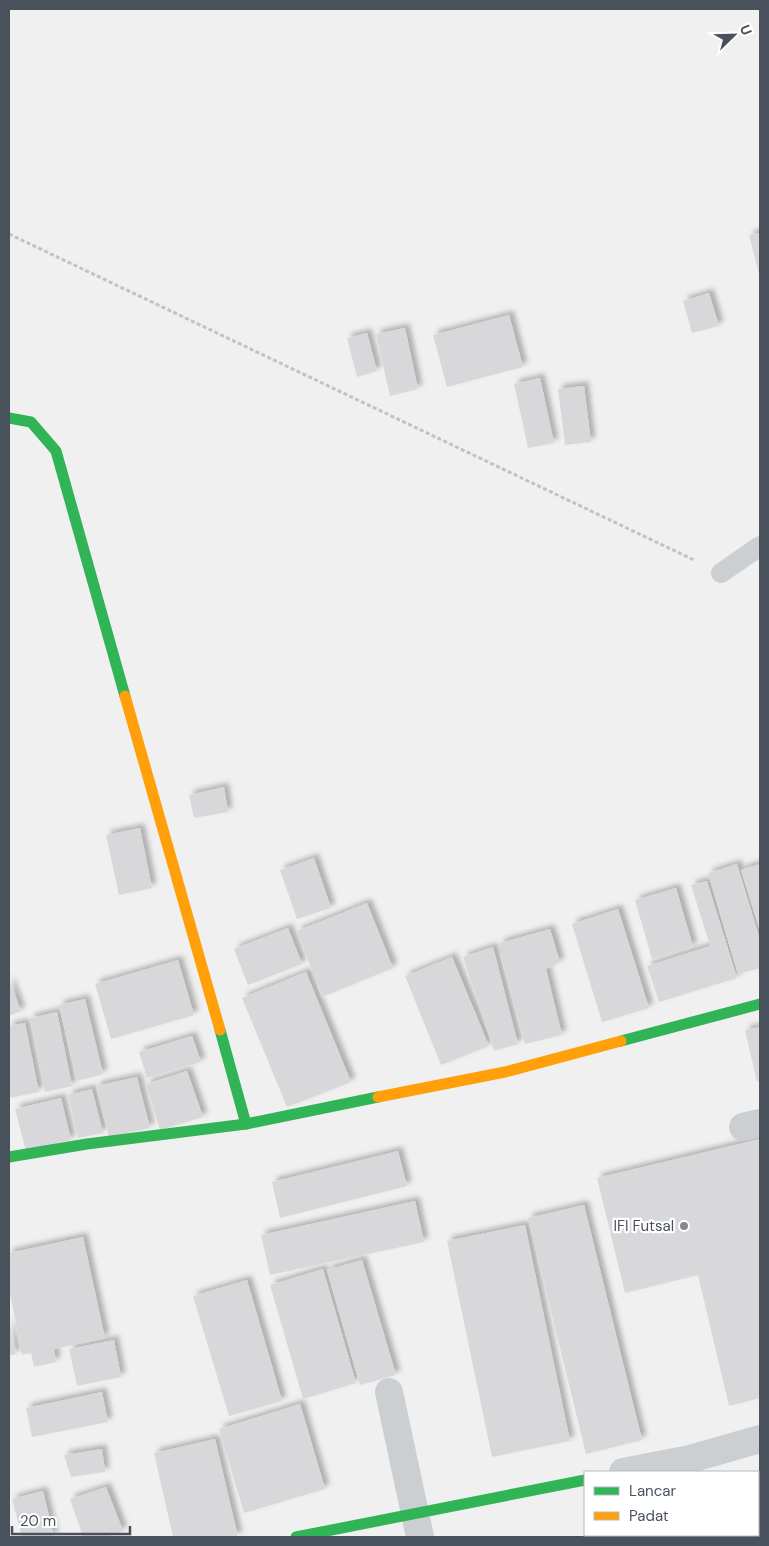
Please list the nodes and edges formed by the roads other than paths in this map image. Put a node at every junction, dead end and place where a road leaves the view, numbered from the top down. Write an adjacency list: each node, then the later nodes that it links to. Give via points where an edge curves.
1 (9, 418): 5 (street, via 31,422 56,451)
2 (760, 546): 3 (lane)
3 (721, 573)
4 (760, 1004): 5 (street, via 505,1072)
5 (246, 1124): 6 (street)
6 (9, 1157)
7 (388, 1392): 11 (street)
8 (760, 1439): 9 (street, via 690,1459)
9 (628, 1471)
10 (584, 1480): 11 (street)
11 (418, 1525): 12 (street)
12 (296, 1537)

